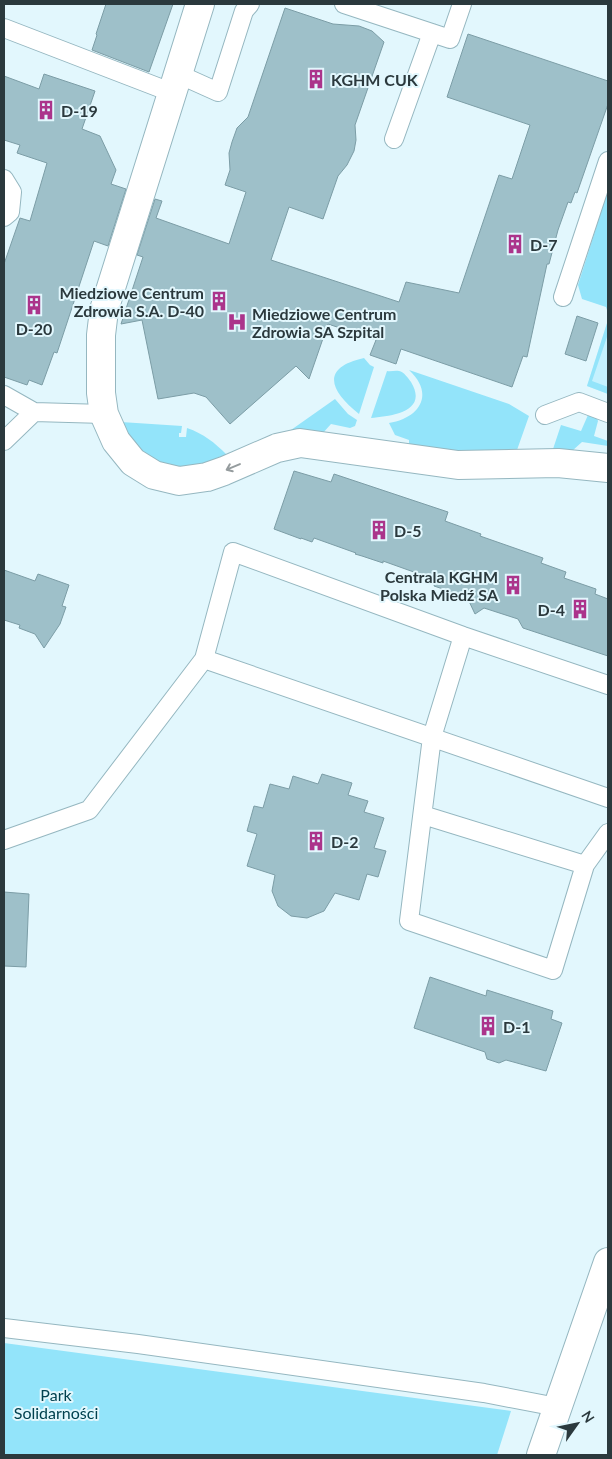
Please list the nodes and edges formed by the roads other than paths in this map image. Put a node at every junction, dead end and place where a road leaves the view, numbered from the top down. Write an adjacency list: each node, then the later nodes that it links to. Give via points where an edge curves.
1 (200, 4): 7 (street)
2 (250, 4): 7 (lane, via 244,11 218,92)
3 (344, 4): 6 (lane)
4 (462, 4): 6 (lane, via 450,39)
5 (4, 28): 7 (lane)
6 (432, 33): 8 (lane)
7 (176, 83): 16 (street, via 104,310 100,393)
8 (394, 139)
9 (608, 161): 12 (lane)
10 (4, 179): 11 (lane, via 12,192 10,212)
11 (4, 217)
12 (563, 297)
13 (4, 395): 14 (lane)
14 (34, 412): 16 (lane); 18 (lane)
15 (608, 413): 17 (lane, via 579,402)
16 (104, 414): 19 (street, one-way to 16, via 558,463 458,465 300,443 277,448 207,477 178,481 154,475 133,462 116,440)
17 (545, 415)
18 (4, 441)
19 (608, 468)
20 (463, 636): 21 (lane, via 233,552); 22 (lane); 23 (lane)
21 (204, 659): 23 (lane); 27 (lane, via 89,810)
22 (608, 685)
23 (432, 737): 24 (lane); 25 (lane)
24 (608, 798)
25 (423, 815): 28 (lane); 28 (lane, via 410,921 553,970)
26 (608, 833): 28 (lane)
27 (4, 840)
28 (585, 865)
29 (608, 1262): 32 (street)
30 (608, 1322): 32 (street)
31 (4, 1328): 33 (lane, via 484,1392)
32 (574, 1356): 33 (street)
33 (558, 1407): 34 (street)
34 (541, 1455)

